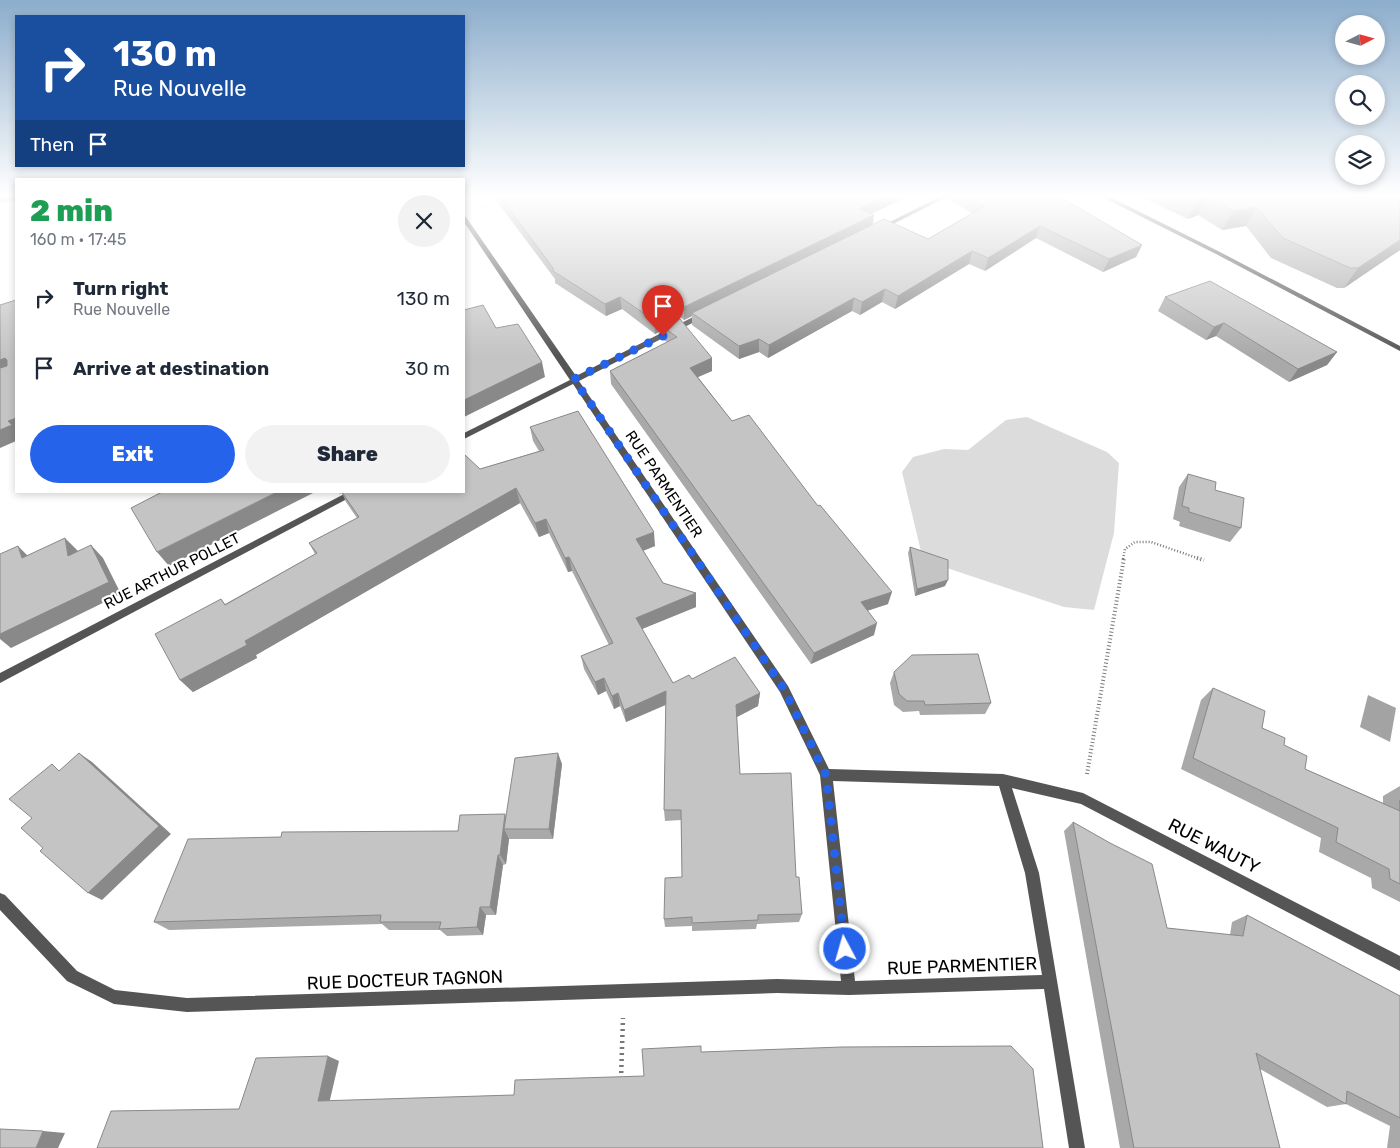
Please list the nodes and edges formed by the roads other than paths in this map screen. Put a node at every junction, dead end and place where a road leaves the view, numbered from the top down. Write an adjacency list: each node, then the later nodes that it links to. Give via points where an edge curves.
1 (485, 249): 5 (street, RUE PARMENTIER)
2 (1210, 249): 4 (street)
3 (707, 314): 5 (street)
4 (1400, 349)
5 (574, 379): 6 (street); 9 (street, RUE PARMENTIER, via 784,689)
6 (465, 435)
7 (354, 493): 8 (street, RUE ARTHUR POLLET)
8 (0, 678)
9 (826, 775): 10 (street); 14 (street, RUE PARMENTIER)
10 (1003, 780): 12 (street, RUE WAUTY, via 1083,799); 13 (street, RUE PARMENTIER, via 1032,873)
11 (0, 900): 14 (street, RUE DOCTEUR TAGNON, via 72,976 114,997 187,1004 778,986)
12 (1400, 964)
13 (1050, 982): 14 (street, RUE PARMENTIER); 15 (street, RUE PARMENTIER)
14 (849, 988)
15 (1078, 1148)

